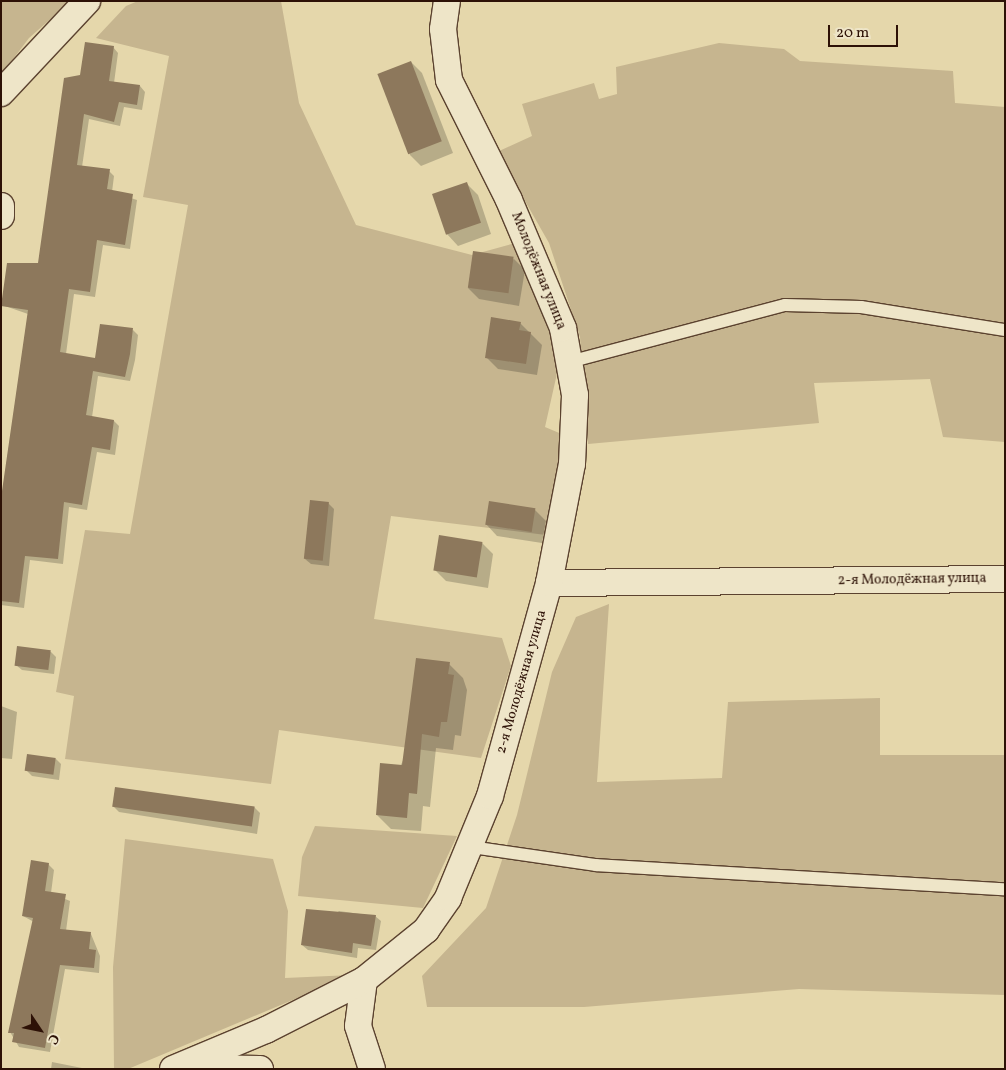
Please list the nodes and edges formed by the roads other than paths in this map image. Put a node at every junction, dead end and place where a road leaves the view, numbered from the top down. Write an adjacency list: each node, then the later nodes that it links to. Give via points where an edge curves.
1 (87, 1): 3 (street)
2 (448, 1): 7 (street, Молодёжная улица, via 443,29 449,80 517,218 563,328)
3 (1, 93)
4 (1, 206): 5 (street)
5 (1, 216)
6 (1005, 330): 7 (lane, via 861,307 785,305)
7 (569, 362): 9 (street, Молодёжная улица, via 575,395 572,464)
8 (1005, 579): 9 (street, 2-я Молодёжная улица)
9 (549, 583): 10 (street, 2-я Молодёжная улица, via 490,796)
10 (471, 847): 11 (lane, via 596,865); 12 (street, 2-я Молодёжная улица, via 448,898 426,930)
11 (1005, 889)
12 (364, 980): 13 (street, 2-я Молодёжная улица, via 266,1030); 15 (street, via 358,1026)
13 (173, 1068): 14 (street)
14 (260, 1069)
15 (372, 1069)

